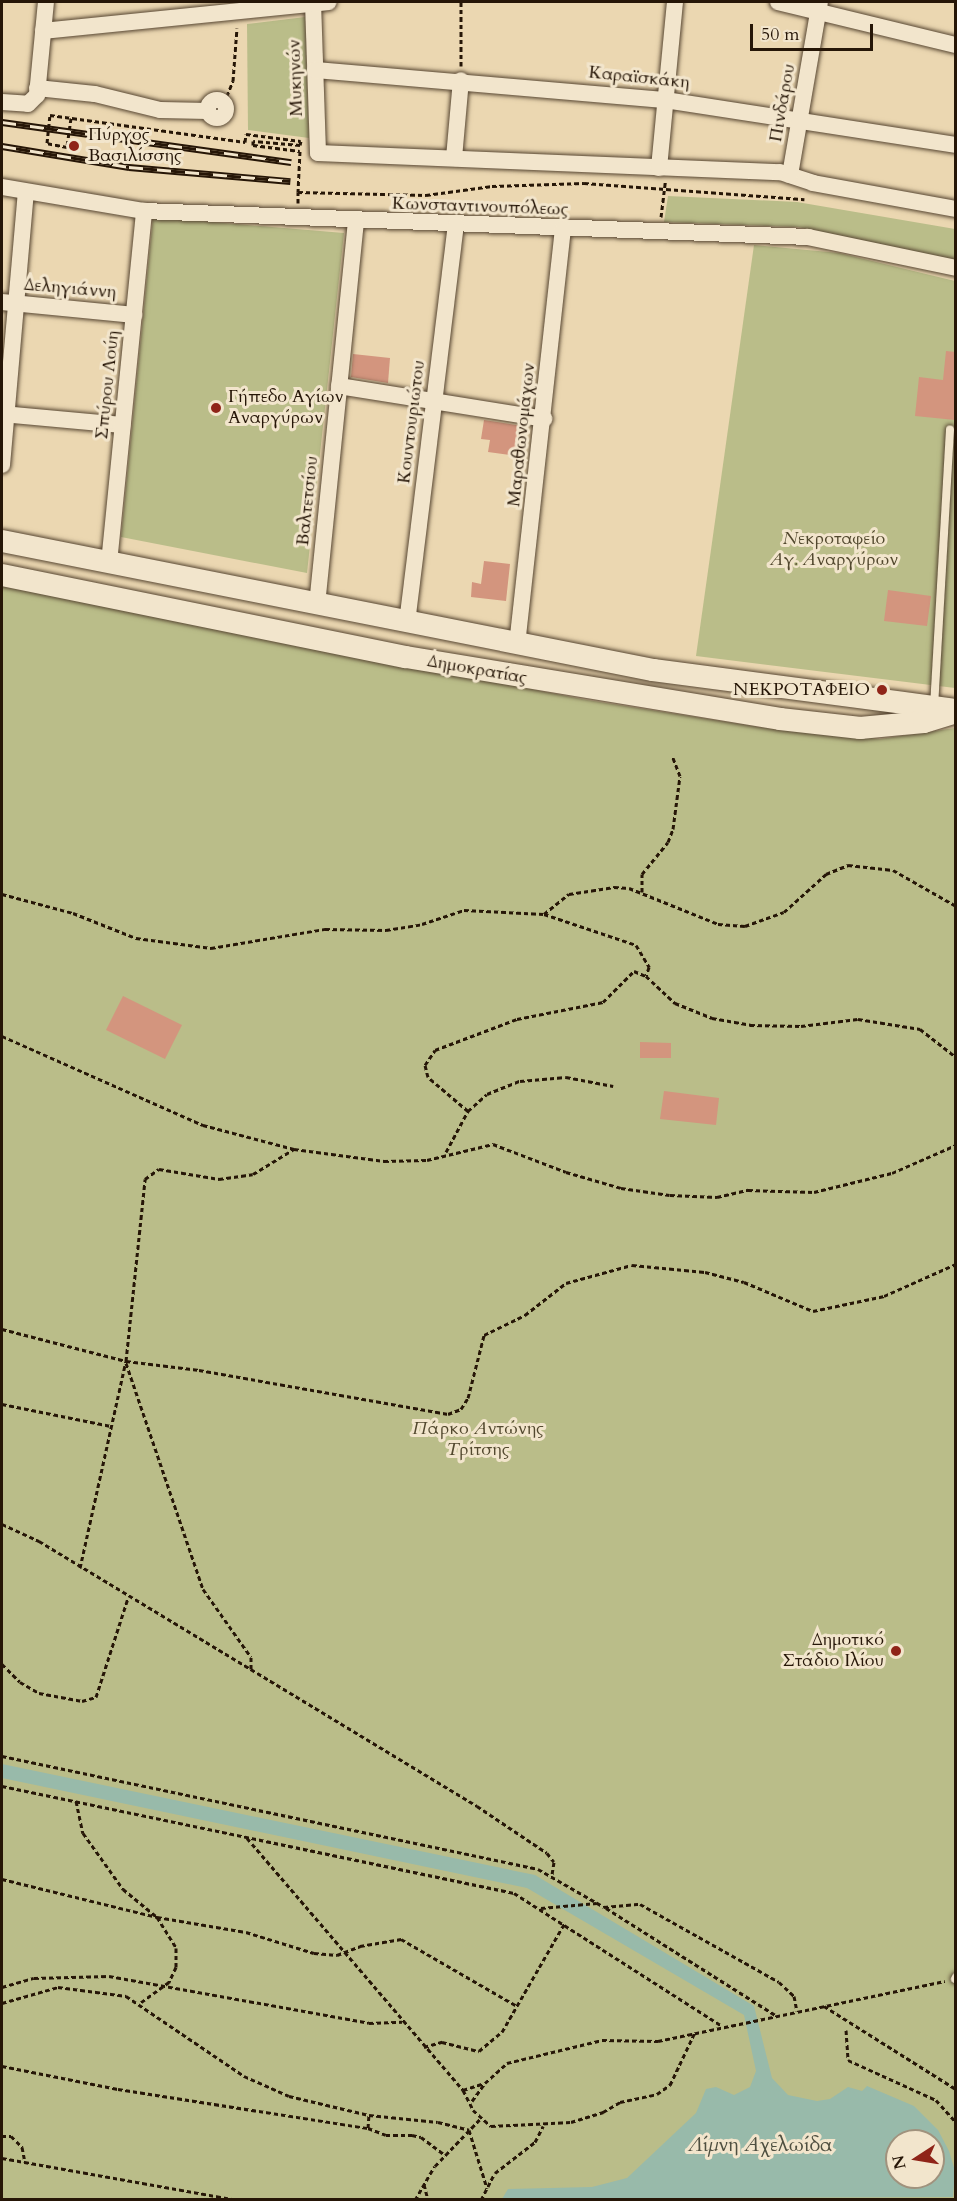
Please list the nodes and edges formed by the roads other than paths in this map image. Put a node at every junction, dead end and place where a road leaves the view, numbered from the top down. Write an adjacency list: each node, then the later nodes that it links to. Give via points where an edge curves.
1 (46, 2): 7 (street)
2 (318, 2): 5 (street); 9 (street, Μυκηνών)
3 (675, 2): 12 (street)
4 (778, 2): 6 (street)
5 (236, 6): 7 (street)
6 (819, 6): 8 (street); 15 (street, Πινδάρου)
7 (43, 31): 11 (street)
8 (956, 45)
9 (315, 70): 10 (street, Καραϊσκάκη); 17 (street, Μυκηνών, via 318,153)
10 (461, 80): 12 (street, Καραϊσκάκη); 17 (street)
11 (38, 88): 13 (street, via 28,104); 14 (street, via 95,94 160,110 208,111 213,101)
12 (665, 99): 15 (street, Καραϊσκάκη); 18 (street)
13 (2, 102)
14 (224, 103)
15 (800, 118): 16 (street, Καραϊσκάκη); 19 (street, Πινδάρου)
16 (956, 145)
17 (454, 158): 18 (street)
18 (663, 168): 19 (street, via 738,168)
19 (790, 175): 22 (street, via 813,183)
20 (2, 187): 21 (street, Κωνσταντινουπόλεως)
21 (26, 192): 23 (street, Κωνσταντινουπόλεως); 28 (street)
22 (956, 208)
23 (144, 211): 24 (street, Κωνσταντινουπόλεως); 29 (street, Σπύρου Λούη)
24 (356, 222): 25 (street, Κωνσταντινουπόλεως); 30 (street, Βαλτετσίου)
25 (456, 225): 26 (street, Κωνσταντινουπόλεως); 31 (street, Κουντουριώτου)
26 (563, 229): 27 (street, Κωνσταντινουπόλεως, via 808,237); 33 (street, Μαραθωνομάχων)
27 (956, 268)
28 (9, 303): 29 (street, Δεληγιάννη); 32 (street)
29 (134, 315): 34 (street, Σπύρου Λούη)
30 (339, 386): 31 (street); 40 (street, Βαλτετσίου)
31 (434, 404): 33 (street); 41 (street, Κουντουριώτου)
32 (4, 415): 34 (street); 36 (street)
33 (544, 420): 42 (street, Μαραθωνομάχων)
34 (123, 425): 38 (street, Σπύρου Λούη)
35 (950, 429): 43 (lane)
36 (2, 465)
37 (2, 541): 38 (main road, Δημοκρατίας)
38 (109, 563): 40 (main road, Δημοκρατίας)
39 (2, 575): 43 (main road, Δημοκρατίας, via 406,657 769,718 860,728 924,722)
40 (317, 605): 41 (main road, Δημοκρατίας)
41 (407, 623): 42 (main road, Δημοκρατίας)
42 (518, 645): 43 (main road, Δημοκρατίας, via 653,670)
43 (948, 710)

